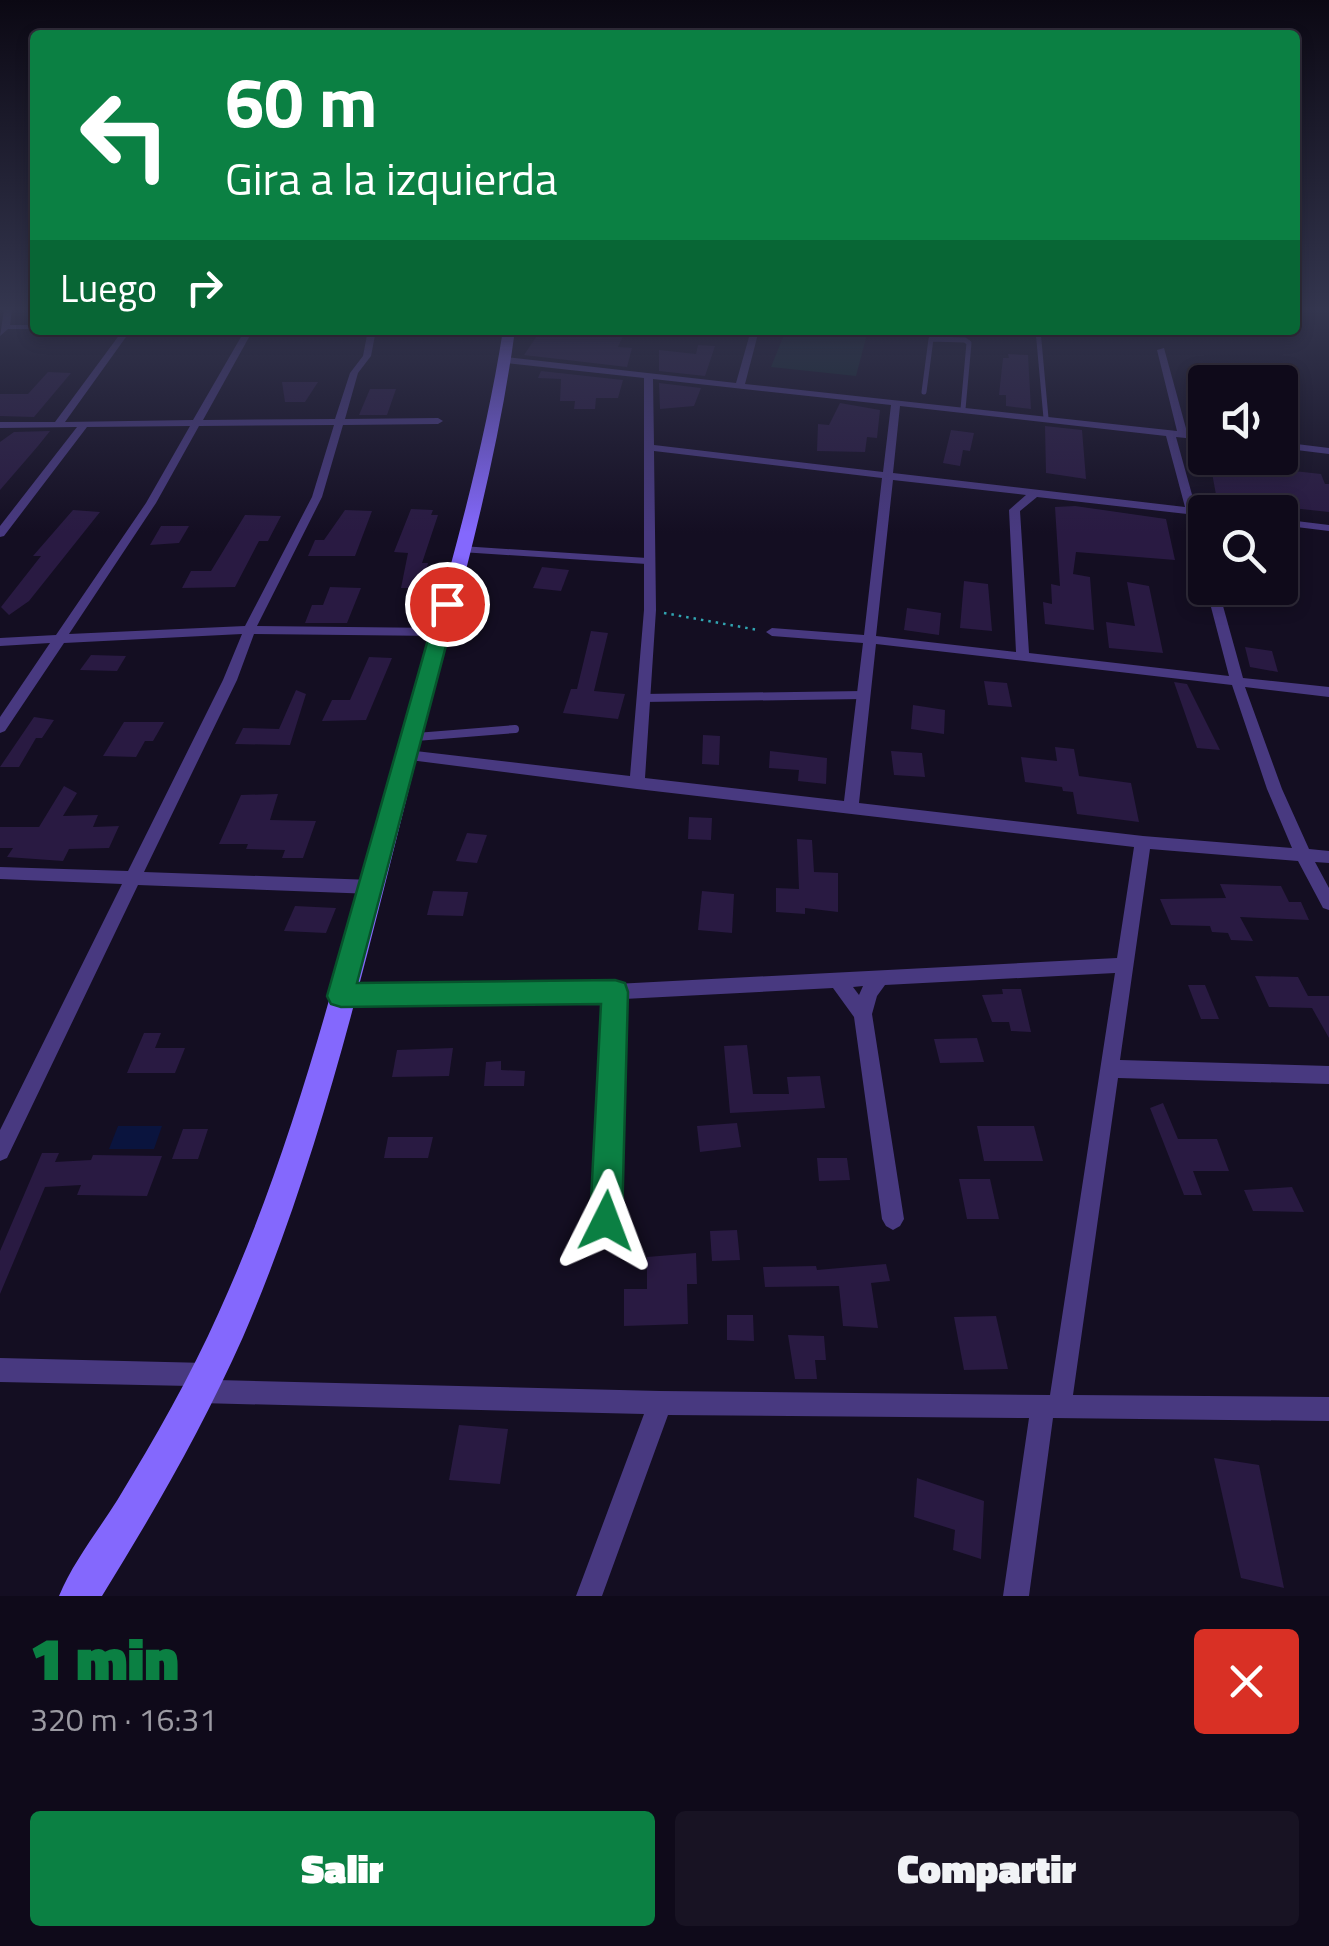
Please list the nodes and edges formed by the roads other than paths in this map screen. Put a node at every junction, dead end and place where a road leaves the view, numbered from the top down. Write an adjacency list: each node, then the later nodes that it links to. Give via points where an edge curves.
1 (87, 384): 18 (street)
2 (219, 384): 20 (street)
3 (351, 384): 17 (street)
4 (499, 384): 36 (street)
5 (648, 384): 24 (street)
6 (735, 384): 11 (street)
7 (925, 384): 12 (lane)
8 (966, 384): 14 (lane)
9 (1043, 384): 15 (lane)
10 (1168, 384): 22 (street)
11 (740, 385): 13 (street)
12 (924, 392)
13 (896, 402): 14 (street); 27 (street)
14 (963, 409): 15 (street)
15 (1046, 418): 22 (street)
16 (438, 421): 17 (street)
17 (342, 423): 20 (street); 39 (street, via 310,512)
18 (58, 424): 19 (street); 21 (street)
19 (84, 424): 20 (street); 35 (street)
20 (197, 424): 42 (street)
21 (0, 425)
22 (1177, 434): 23 (street); 30 (street)
23 (1188, 435)
24 (650, 448): 27 (street); 37 (street)
25 (1298, 448): 26 (street)
26 (1329, 451)
27 (888, 474): 28 (street); 43 (street)
28 (976, 485): 29 (street); 31 (street)
29 (1036, 492): 31 (street); 32 (street)
30 (1194, 495)
31 (1014, 510): 45 (street)
32 (1188, 511)
33 (1298, 524): 34 (street)
34 (1329, 528)
35 (0, 534)
36 (461, 548): 37 (lane); 40 (street)
37 (647, 561): 49 (street)
38 (1216, 605): 46 (street)
39 (251, 631): 40 (street); 42 (street); 59 (street)
40 (440, 632): 52 (street)
41 (772, 632): 43 (street)
42 (57, 639): 44 (street); 50 (street)
43 (870, 639): 45 (street); 48 (street)
44 (0, 642)
45 (1023, 656): 46 (street)
46 (1235, 682): 47 (street); 56 (street)
47 (1329, 692)
48 (863, 695): 49 (lane); 54 (street)
49 (643, 698): 53 (street)
50 (0, 728)
51 (515, 729): 52 (lane)
52 (409, 746): 53 (street); 60 (street)
53 (637, 784): 54 (street)
54 (851, 809): 55 (street)
55 (1142, 842): 56 (street); 62 (street)
56 (1301, 855): 57 (street); 61 (street)
57 (1329, 857)
58 (0, 874): 59 (street)
59 (130, 878): 60 (street); 70 (street)
60 (373, 886): 66 (street)
61 (1329, 903)
62 (1122, 966): 63 (street); 68 (street)
63 (880, 977): 64 (street); 67 (street)
64 (836, 979): 65 (street); 67 (street)
65 (615, 992): 66 (street); 72 (street)
66 (341, 996): 74 (street, via 254,1266)
67 (864, 1014): 71 (street)
68 (1108, 1069): 69 (street); 76 (street)
69 (1329, 1075)
70 (0, 1150)
71 (892, 1219)
72 (606, 1221)
73 (0, 1370): 74 (street)
74 (203, 1383): 75 (street); 78 (street)
75 (660, 1403): 76 (street); 79 (street)
76 (1052, 1405): 77 (street); 80 (street)
77 (1329, 1409)
78 (79, 1596)
79 (589, 1596)
80 (1016, 1596)

